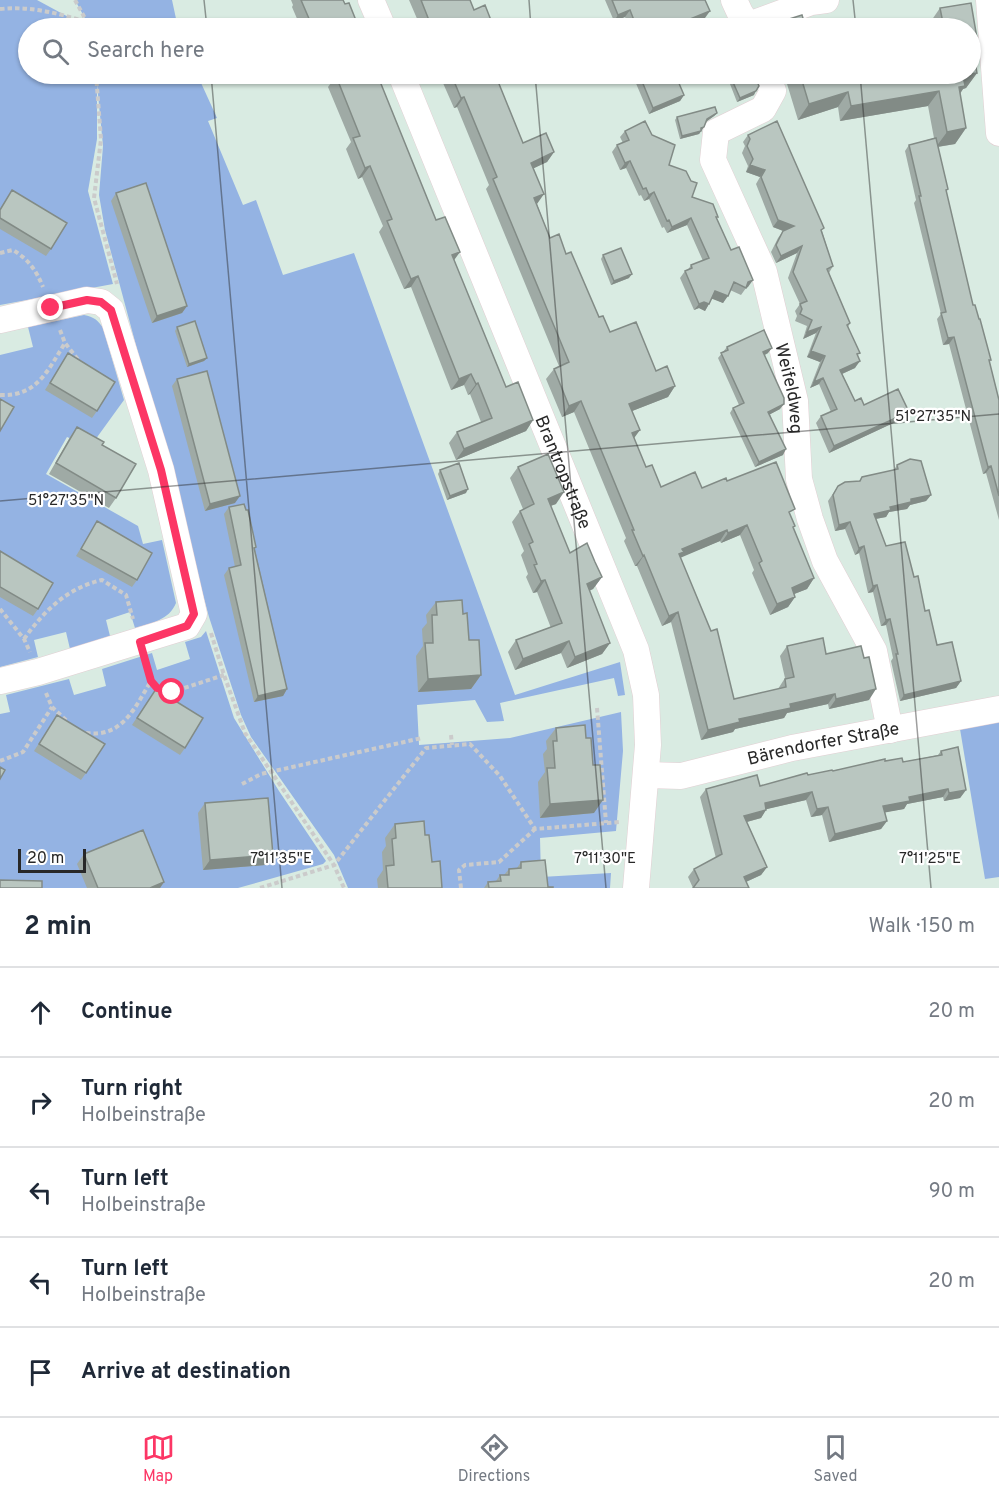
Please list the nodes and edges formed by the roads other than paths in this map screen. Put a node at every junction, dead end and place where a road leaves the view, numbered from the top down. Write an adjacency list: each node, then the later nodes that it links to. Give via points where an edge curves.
1 (371, 0): 5 (street)
2 (734, 0): 6 (street)
3 (826, 0): 7 (street)
4 (989, 0): 10 (street)
5 (379, 18)
6 (743, 18)
7 (771, 18)
8 (405, 84): 15 (street, Brantropstraße, via 630,631 646,695)
9 (770, 84): 14 (street, Weifeldweg, via 773,91 763,109 716,132 713,160 764,272 795,401 799,479 810,519 825,561 874,651)
10 (999, 133)
11 (0, 320): 12 (street, via 87,300 101,302 111,310 161,470 194,614 187,626)
12 (0, 681)
13 (999, 709): 14 (street, Bärendorfer Straße)
14 (890, 730): 15 (street, Bärendorfer Straße, via 792,748 681,776)
15 (647, 775): 16 (street, Brantropstraße)
16 (636, 888)

